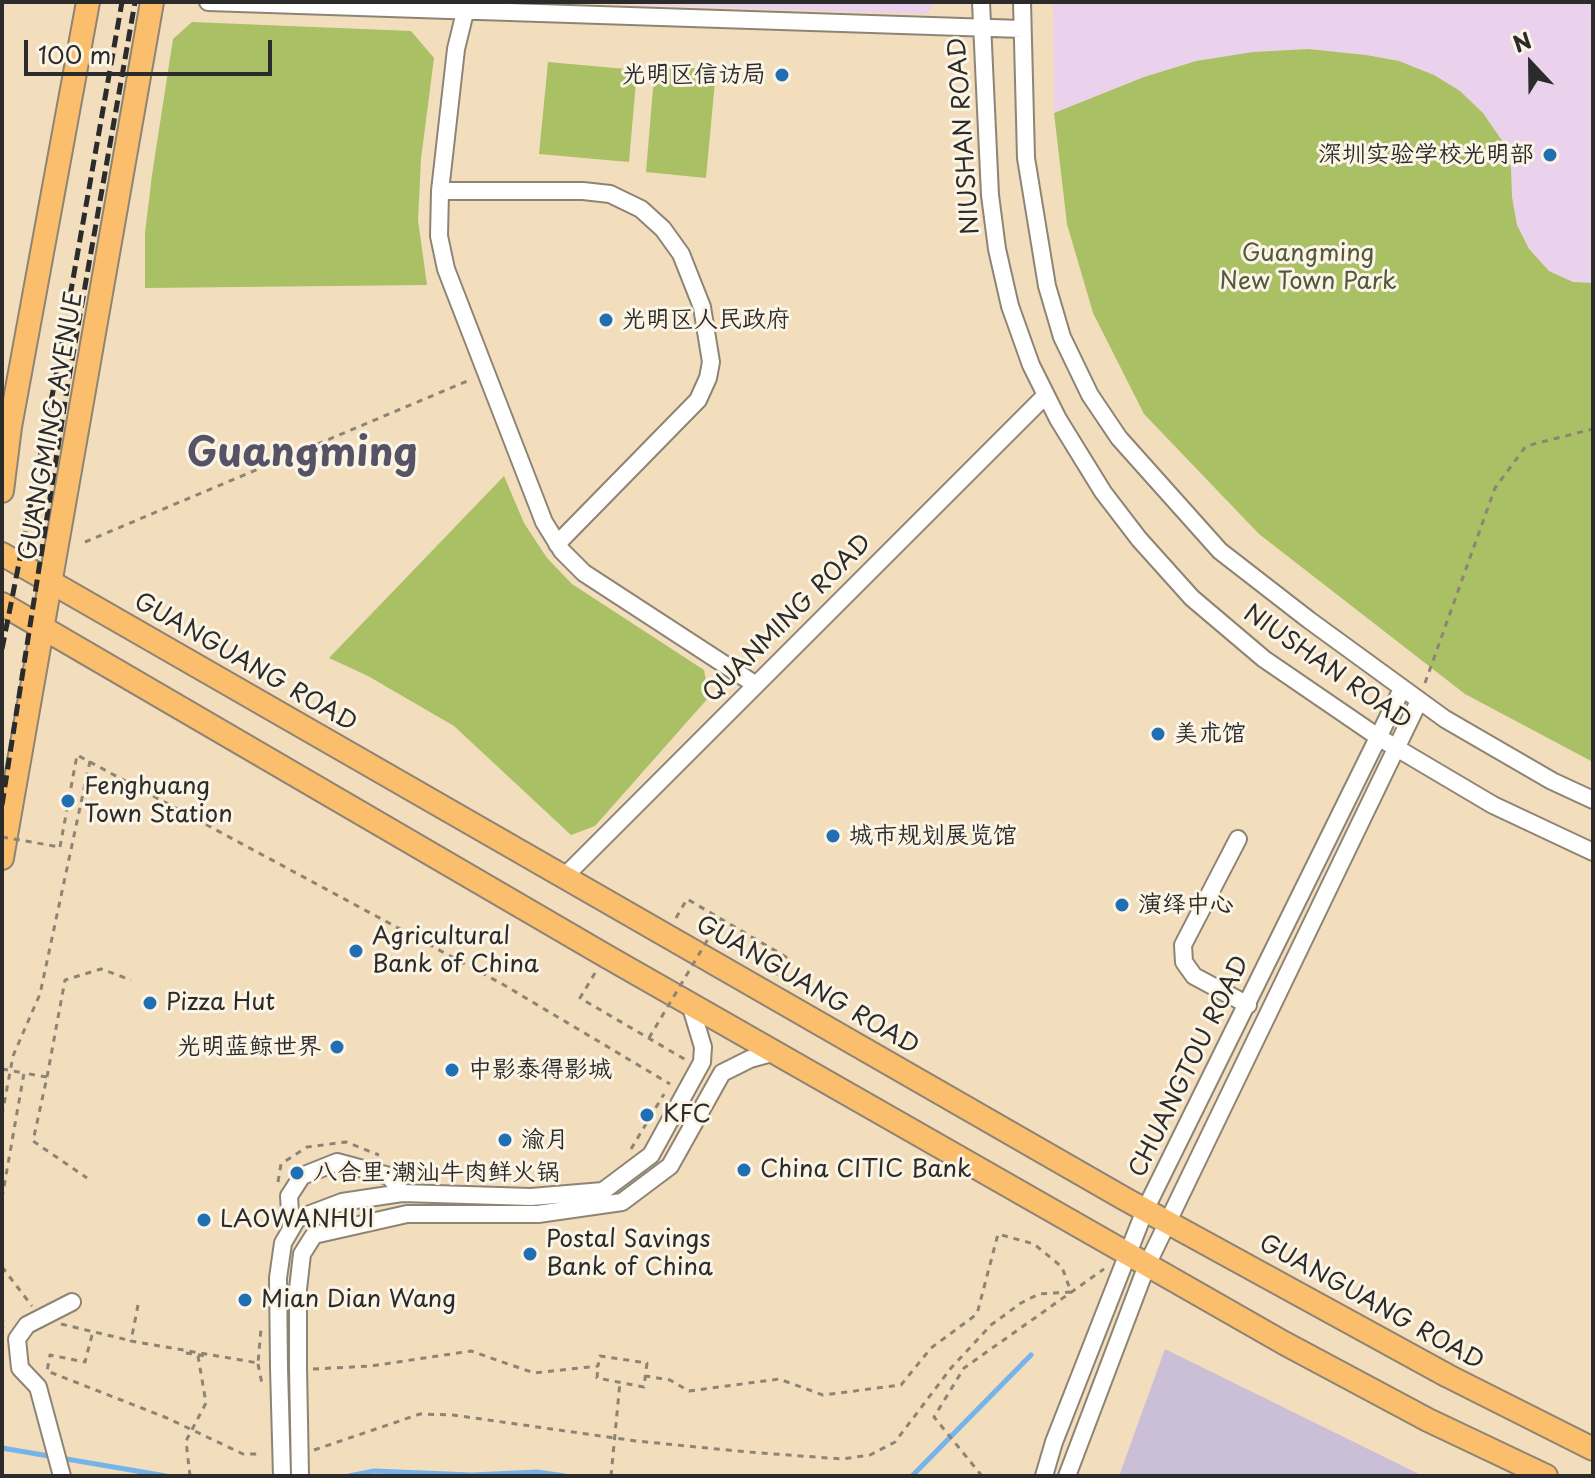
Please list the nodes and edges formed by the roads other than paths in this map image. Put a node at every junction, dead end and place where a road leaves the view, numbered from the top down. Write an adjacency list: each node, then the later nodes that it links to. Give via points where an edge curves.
1 (152, 2): 14 (main road, GUANGMING AVENUE)
2 (208, 2): 6 (street)
3 (981, 2): 7 (street, NIUSHAN ROAD)
4 (1022, 2): 8 (street, NIUSHAN ROAD)
5 (88, 3): 11 (main road, GUANGMING AVENUE)
6 (466, 7): 7 (street); 9 (street, via 456,49)
7 (982, 28): 8 (street); 10 (street, NIUSHAN ROAD, via 997,249 1010,306)
8 (1022, 29): 18 (street, NIUSHAN ROAD, via 1026,158 1037,234 1062,337 1090,395 1119,438 1220,551)
9 (440, 191): 12 (street, via 439,236 446,269); 12 (street, via 610,194 641,209 663,229 681,254 702,307 711,362 698,400)
10 (1046, 395): 17 (street, QUANMING ROAD); 20 (street, NIUSHAN ROAD, via 1103,492 1192,598 1264,659)
11 (2, 491)
12 (557, 544): 17 (street, via 584,573)
13 (2, 554): 14 (main road, GUANGUANG ROAD)
14 (51, 582): 16 (main road, GUANGMING AVENUE); 26 (main road, GUANGUANG ROAD)
15 (2, 604): 16 (main road)
16 (43, 628): 25 (main road, GUANGMING AVENUE); 27 (main road)
17 (756, 685): 26 (street, QUANMING ROAD)
18 (1402, 689): 19 (street, NIUSHAN ROAD); 20 (street, CHUANGTOU ROAD)
19 (1419, 701): 21 (street, CHUANGTOU ROAD); 22 (street, NIUSHAN ROAD)
20 (1378, 737): 21 (street, NIUSHAN ROAD); 28 (street, CHUANGTOU ROAD)
21 (1396, 747): 24 (street, NIUSHAN ROAD, via 1493,805); 32 (street, CHUANGTOU ROAD)
22 (1593, 800)
23 (1238, 839): 28 (street, via 1183,945 1184,962 1194,976)
24 (1593, 852)
25 (2, 858)
26 (565, 876): 31 (main road, GUANGUANG ROAD)
27 (690, 1004): 29 (main road); 30 (street, via 703,1047 702,1062 651,1155 603,1191 531,1197)
28 (1248, 1005): 31 (street, CHUANGTOU ROAD)
29 (775, 1052): 34 (main road); 40 (street, bridge, via 722,1073 670,1166 622,1202 538,1214 407,1214 314,1235 302,1254 299,1277 305,1368)
30 (402, 1193): 33 (street, via 342,1202 297,1219); 33 (street, via 389,1176 337,1162 302,1176 289,1196)
31 (1145, 1210): 32 (main road, GUANGUANG ROAD); 34 (street, CHUANGTOU ROAD)
32 (1167, 1222): 35 (street, CHUANGTOU ROAD); 37 (main road, GUANGUANG ROAD)
33 (291, 1229): 39 (street, bridge, via 283,1243 278,1278)
34 (1126, 1253): 35 (main road); 41 (street, CHUANGTOU ROAD)
35 (1147, 1265): 42 (street, CHUANGTOU ROAD); 43 (main road, via 1428,1420)
36 (72, 1302): 38 (street, via 27,1325 17,1339 20,1368 38,1387)
37 (1593, 1449)
38 (62, 1476)
39 (282, 1476)
40 (300, 1476)
41 (1044, 1476)
42 (1067, 1476)
43 (1546, 1476)

